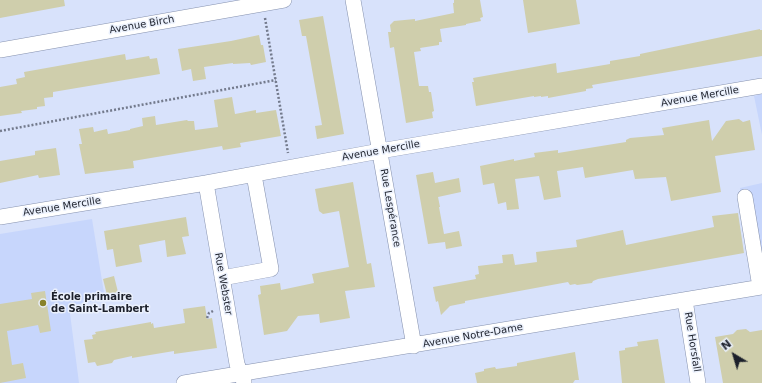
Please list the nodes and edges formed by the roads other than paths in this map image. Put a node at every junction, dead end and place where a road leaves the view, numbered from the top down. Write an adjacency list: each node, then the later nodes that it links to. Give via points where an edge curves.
1 (284, 0): 3 (street, Avenue Birch)
2 (353, 0): 5 (street, Rue Lespérance)
3 (0, 50)
4 (762, 86): 5 (street, Avenue Mercille)
5 (380, 151): 6 (street, Avenue Mercille); 13 (street, Rue Lespérance)
6 (254, 175): 7 (street, Avenue Mercille); 10 (street, via 271,269)
7 (206, 184): 9 (street, Avenue Mercille); 10 (street, Rue Webster)
8 (745, 197): 11 (street)
9 (0, 217)
10 (222, 278): 14 (street, Rue Webster, via 236,364)
11 (761, 287): 12 (street, Avenue Notre-Dame)
12 (685, 300): 13 (street, Avenue Notre-Dame); 16 (street, Rue Horsfall)
13 (414, 346): 14 (street, Avenue Notre-Dame)
14 (243, 378): 15 (street, Avenue Notre-Dame)
15 (184, 383)
16 (698, 383)

